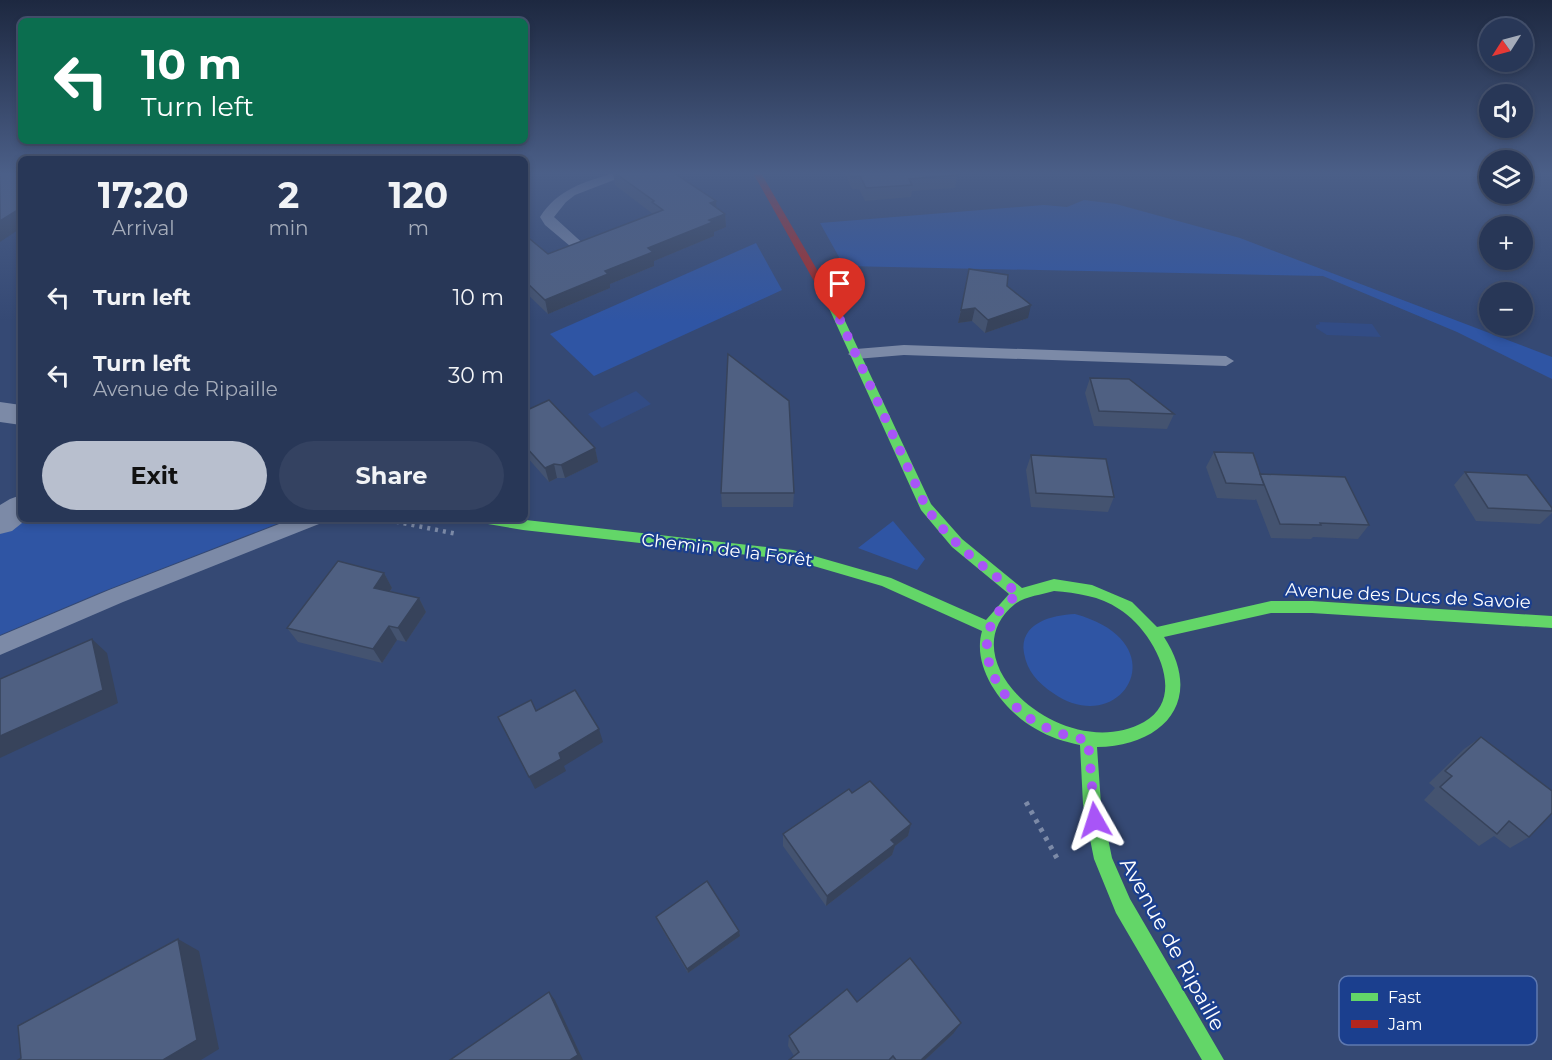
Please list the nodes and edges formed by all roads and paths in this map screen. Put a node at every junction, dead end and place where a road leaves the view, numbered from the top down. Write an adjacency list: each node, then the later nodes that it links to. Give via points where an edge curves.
1 (551, 222): 3 (lane)
2 (786, 222): 4 (street)
3 (581, 248)
4 (856, 354): 5 (lane, via 904,350); 12 (street, via 930,514 961,548)
5 (1226, 361)
6 (0, 412): 7 (street)
7 (18, 415)
8 (18, 509): 9 (street)
9 (0, 522)
10 (304, 522): 16 (lane)
11 (506, 522): 14 (street, Chemin de la Forêt, via 793,555 886,582)
12 (1019, 594): 14 (street, via 999,609); 15 (street, via 1054,585 1095,591 1134,611)
13 (1552, 622): 15 (street, Avenue des Ducs de Savoie, via 1271,607)
14 (989, 628): 17 (street, via 988,661 997,683 1013,704 1048,728)
15 (1156, 633): 17 (street, via 1173,676 1172,698 1160,717 1131,736)
16 (0, 646)
17 (1088, 740): 18 (street, Avenue de Ripaille, via 1092,804 1103,859 1134,925)
18 (1214, 1060)

